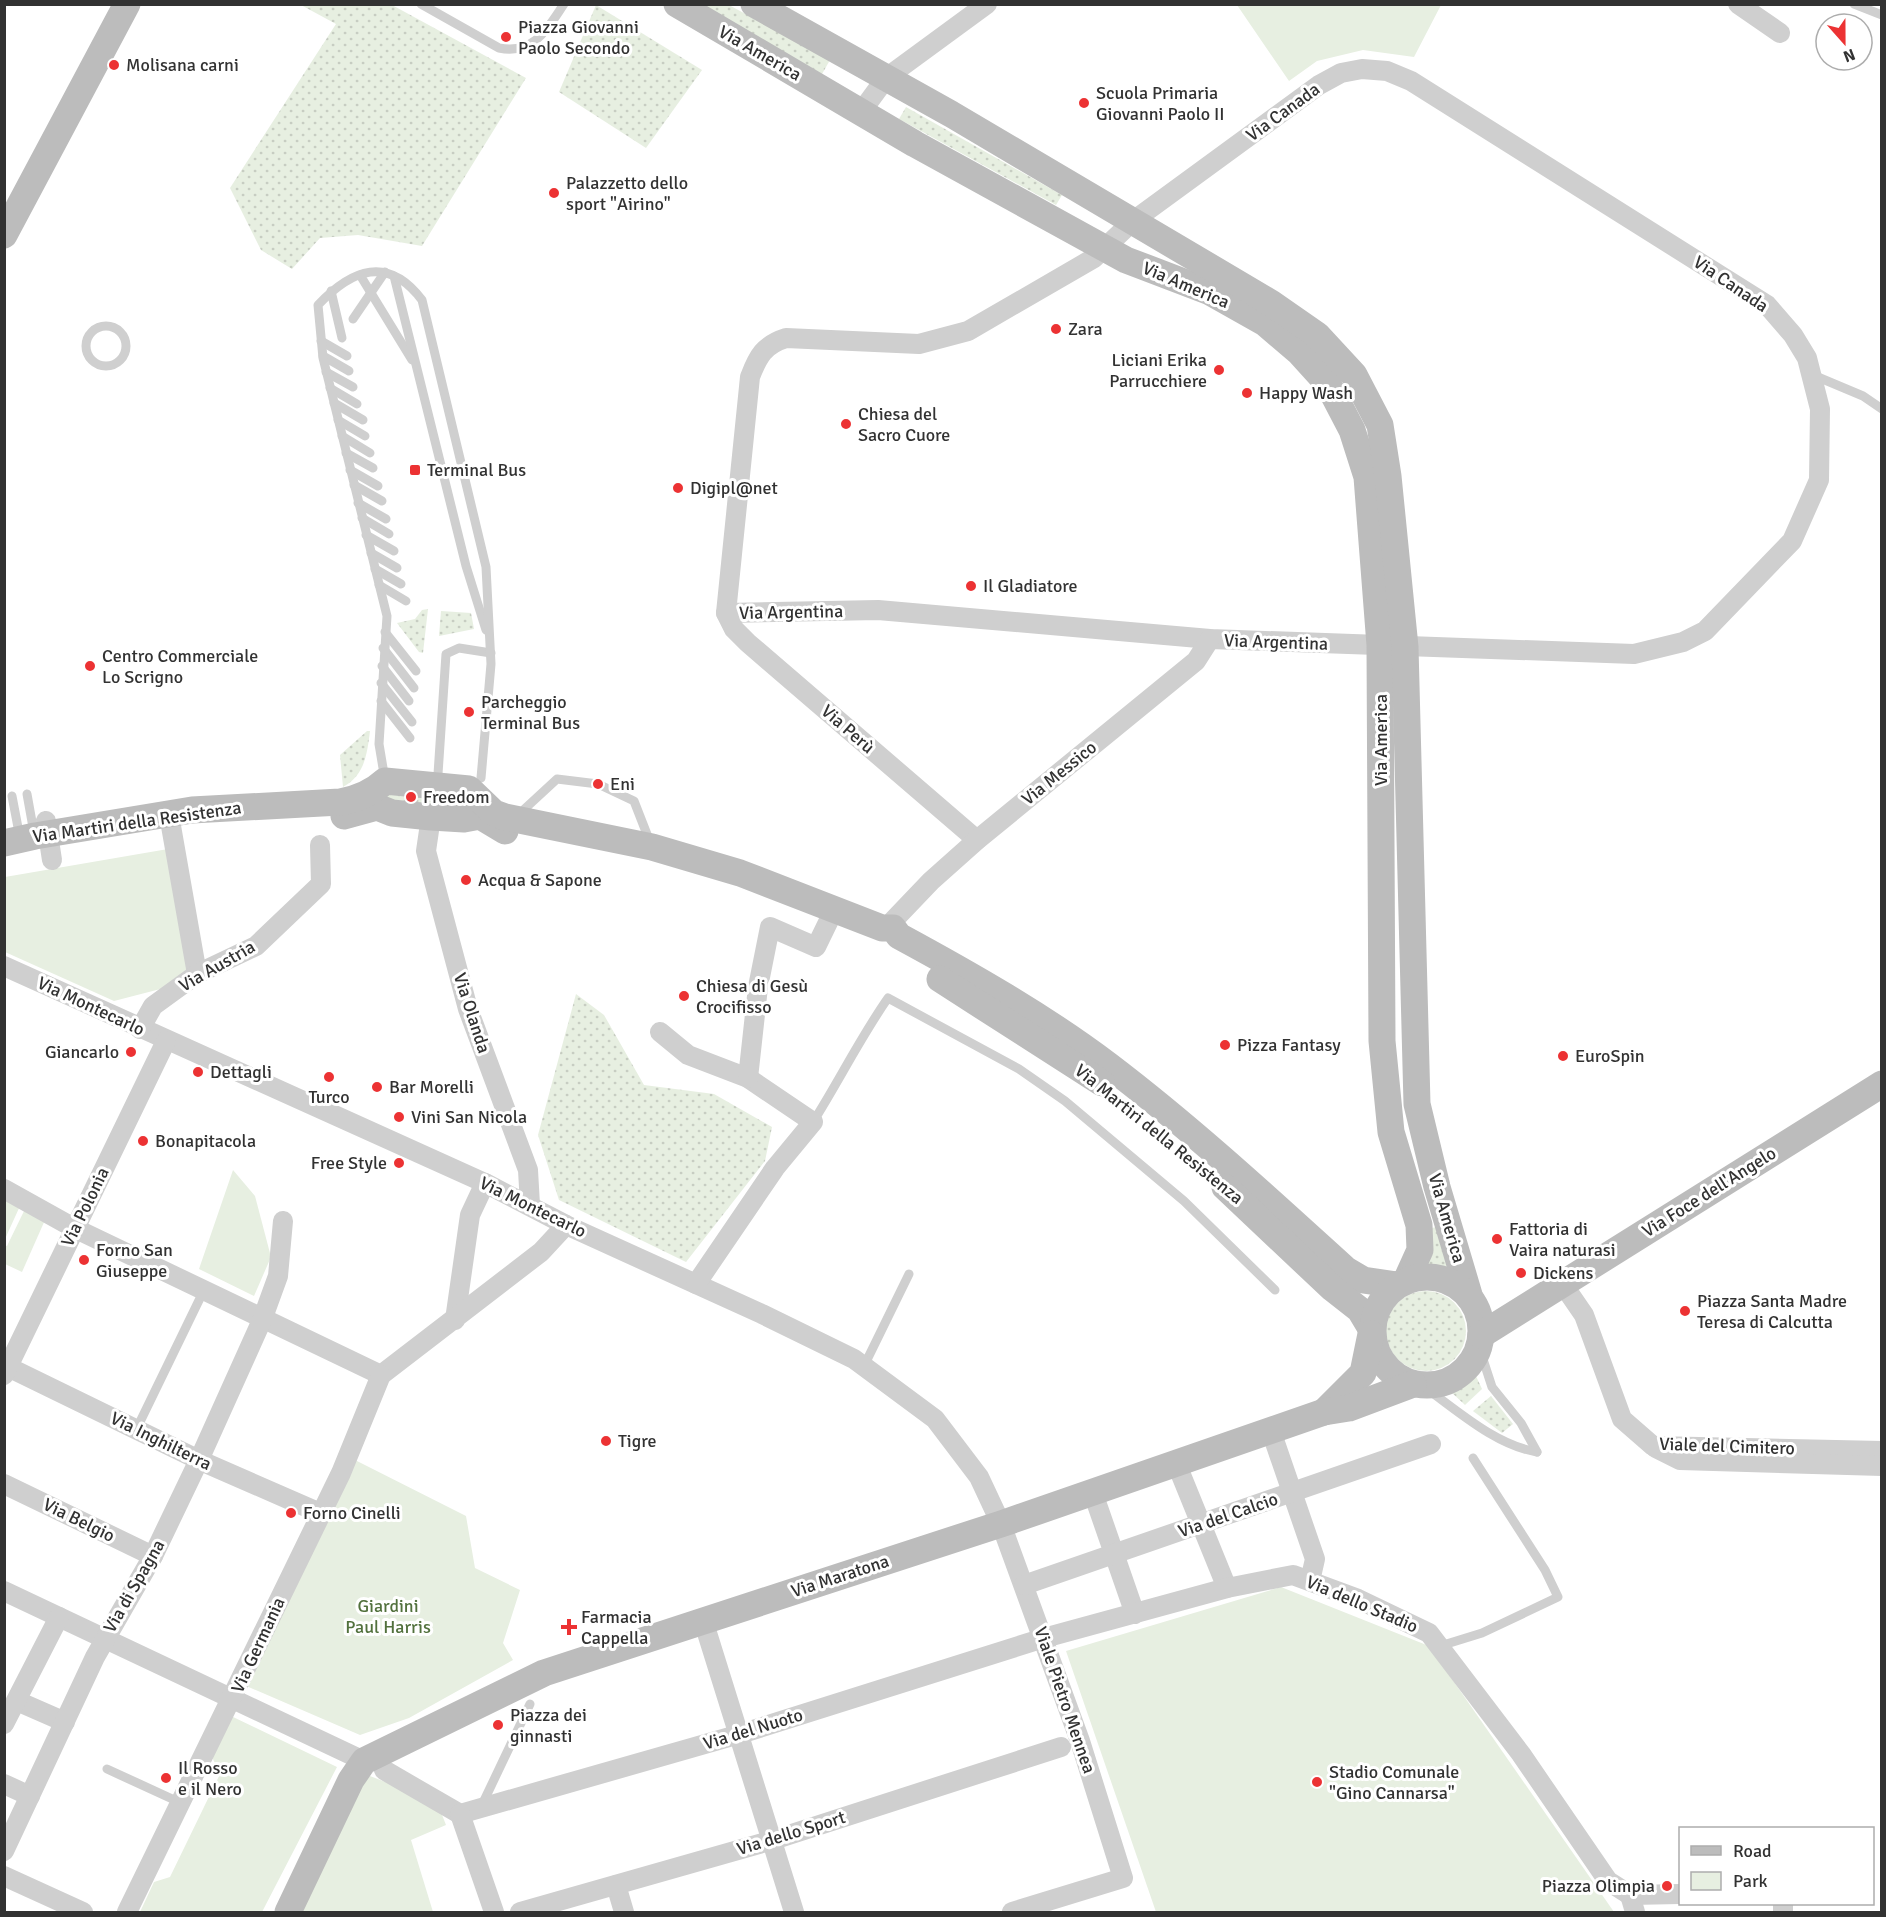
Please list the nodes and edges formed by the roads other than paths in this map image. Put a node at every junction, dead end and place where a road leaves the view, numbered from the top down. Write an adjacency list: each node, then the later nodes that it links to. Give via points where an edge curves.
1 (127, 4): 13 (street)
2 (421, 4): 3 (lane, via 510,50 534,43)
3 (564, 4)
4 (677, 4): 12 (street, Via America)
5 (754, 4): 11 (street, Via America)
6 (987, 4): 11 (street)
7 (1738, 4): 10 (street)
8 (1854, 4): 9 (lane)
9 (1881, 15)
10 (1780, 33)
11 (886, 78): 12 (street); 14 (street, Via America)
12 (861, 112): 14 (street, Via America)
13 (4, 235)
14 (1119, 235): 29 (street, Via Canada, via 1319,85 1341,73 1362,69 1387,71 1411,81 1767,305 1793,335 1807,358); 58 (street, Via Argentina, via 985,323 945,339 919,344 786,338 768,344 757,357 750,377); 61 (street, Via America, via 1126,260 1210,292 1265,323 1328,384 1352,430 1367,477); 61 (street, Via America, via 1271,303 1308,328 1354,375 1380,425 1388,476)
15 (385, 272): 16 (lane); 17 (lane); 19 (lane)
16 (360, 275): 18 (lane, via 347,278); 19 (lane)
17 (394, 276): 26 (lane); 63 (lane, via 410,285 422,300 486,567)
18 (331, 291): 22 (lane); 23 (lane, via 318,305)
19 (371, 292): 20 (lane); 26 (lane)
20 (353, 319)
21 (92, 331): 21 (lane, via 85,348 91,360 102,366 121,360 126,341 118,330 105,326)
22 (342, 338)
23 (321, 341): 24 (lane); 25 (lane)
24 (323, 356): 27 (lane); 28 (lane)
25 (347, 356)
26 (417, 367): 63 (lane)
27 (349, 371)
28 (326, 372): 30 (lane); 31 (lane)
29 (1811, 374): 34 (lane, via 1863,396); 61 (street, Via Canada, via 1820,409 1819,480 1792,541 1705,631 1683,642 1634,654)
30 (353, 387)
31 (330, 388): 32 (lane); 33 (lane)
32 (334, 403): 35 (lane); 36 (lane)
33 (357, 404)
34 (1881, 409)
35 (338, 420): 37 (lane); 38 (lane)
36 (363, 420)
37 (342, 436): 39 (lane); 40 (lane)
38 (365, 436)
39 (346, 453): 41 (lane); 42 (lane)
40 (370, 453)
41 (373, 468)
42 (350, 470): 43 (lane); 44 (lane)
43 (354, 485): 45 (lane); 46 (lane)
44 (378, 486)
45 (382, 501)
46 (358, 503): 47 (lane); 48 (lane)
47 (362, 518): 49 (lane); 50 (lane)
48 (386, 519)
49 (389, 534)
50 (366, 535): 51 (lane); 52 (lane)
51 (394, 551)
52 (371, 553): 53 (lane); 54 (lane)
53 (375, 568): 55 (lane); 56 (lane)
54 (397, 568)
55 (401, 584)
56 (379, 585): 57 (lane); 59 (lane, via 387,616)
57 (406, 601)
58 (726, 613): 60 (street, Via Argentina, via 878,610); 80 (street, Via Perù, via 734,629 748,643)
59 (385, 632): 62 (lane); 65 (lane)
60 (1209, 639): 61 (street, Via Argentina); 80 (street, Via Messico, via 1196,661)
61 (1392, 646): 91 (street, Via America); 92 (street, Via America, via 1382,1029)
62 (383, 648): 64 (lane); 67 (lane)
63 (491, 650): 72 (lane, via 459,648 446,654); 76 (lane)
64 (382, 666): 66 (lane); 69 (lane)
65 (416, 671)
66 (381, 683): 68 (lane); 70 (lane)
67 (414, 688)
68 (381, 701): 71 (lane); 73 (lane)
69 (409, 701)
70 (412, 722)
71 (410, 738)
72 (438, 774)
73 (379, 793): 76 (street, Via Martiri della Resistenza, via 469,789); 77 (street, via 392,813); 79 (street, Via Martiri della Resistenza, via 352,816 218,818); 81 (street, Via Martiri della Resistenza, via 340,802 192,810)
74 (27, 794): 81 (lane)
75 (12, 796): 81 (lane)
76 (482, 798): 77 (street, via 464,819); 78 (street, Via Martiri della Resistenza, via 494,813); 84 (street, Via Martiri della Resistenza, via 502,830 616,848 739,880)
77 (431, 817): 98 (street, Via Olanda, via 426,851 468,1009 528,1170)
78 (514, 819): 83 (street, Via Martiri della Resistenza); 83 (lane, via 557,779 598,784 634,801)
79 (171, 826): 81 (street, Via Martiri della Resistenza); 87 (street, Via Martiri della Resistenza)
80 (977, 840): 85 (street, Via Messico, via 931,881)
81 (33, 842)
82 (321, 844): 87 (street, Via Austria, via 321,884 256,946)
83 (652, 847): 84 (street, Via Martiri della Resistenza, via 740,873)
84 (831, 914): 85 (street, Via Martiri della Resistenza); 93 (street, via 816,947 770,927 758,987)
85 (888, 935): 103 (street, Via Martiri della Resistenza, via 1028,1010 1108,1065 1258,1190 1346,1270 1363,1280); 112 (street, Via Martiri della Resistenza, via 911,961 1095,1078 1243,1202 1360,1310)
86 (4, 966): 88 (street, Via Montecarlo)
87 (197, 974): 88 (street, Via Austria, via 153,1006)
88 (140, 1029): 90 (street, Via Montecarlo)
89 (660, 1032): 93 (street, via 688,1055)
90 (166, 1041): 96 (street, Via Montecarlo); 101 (street, Via Polonia)
91 (1416, 1067): 92 (street); 109 (street, Via America, via 1417,1104 1437,1188)
92 (1385, 1070): 103 (street, Via America, via 1392,1132 1419,1225 1420,1250)
93 (748, 1078): 95 (street)
94 (1881, 1084): 104 (street, Via Foce dell'Angelo)
95 (813, 1122): 105 (street, via 775,1168); 107 (lane, via 888,998 1019,1069 1065,1101 1184,1201)
96 (485, 1184): 98 (street, Via Montecarlo); 111 (street, via 470,1215)
97 (4, 1189): 101 (street)
98 (530, 1205): 100 (street, Via Montecarlo)
99 (284, 1221): 110 (street, Via di Spagna, via 278,1276)
100 (566, 1225): 105 (street, Via Montecarlo); 111 (street, via 541,1252)
101 (74, 1228): 106 (street); 115 (street, Via Polonia)
102 (909, 1274): 114 (lane)
103 (1402, 1283): 109 (street, Via Martiri della Resistenza, via 1423,1277 1442,1279); 112 (street, via 1383,1298)
104 (1562, 1283): 108 (street, Via Foce dell'Angelo); 122 (street, Viale del Cimitero, via 1584,1315 1622,1419)
105 (696, 1284): 114 (street, Via Montecarlo)
106 (204, 1290): 110 (street); 119 (lane)
107 (1275, 1290)
108 (1536, 1299): 109 (street, Via Foce dell'Angelo, via 1505,1306); 113 (street, Via Foce dell'Angelo)
109 (1472, 1300): 113 (street, via 1480,1320)
110 (262, 1320): 116 (street); 125 (street, Via di Spagna)
111 (455, 1320): 116 (street)
112 (1372, 1330): 117 (street, Via Martiri della Resistenza, via 1380,1360 1393,1375); 118 (street, Via Maratona, via 1363,1373)
113 (1480, 1341): 117 (street, via 1469,1365 1457,1377 1438,1384); 117 (lane, via 1492,1387 1521,1423 1537,1452 1524,1450 1490,1432)
114 (864, 1366): 132 (street, Via Montecarlo, via 935,1419 979,1477)
115 (6, 1369): 119 (street, Via Inghilterra)
116 (381, 1375): 131 (street, Via Germania, via 341,1473)
117 (1418, 1385): 118 (street, Via Maratona, via 1349,1408)
118 (1324, 1412): 120 (street, Via Maratona)
119 (136, 1428): 125 (street, Via Inghilterra)
120 (1271, 1431): 126 (street, Via Maratona); 129 (street)
121 (1431, 1444): 129 (street, Via del Calcio)
122 (1653, 1446): 123 (street, Viale del Cimitero); 127 (street, via 1680,1460)
123 (1881, 1451)
124 (1473, 1458): 145 (lane, via 1545,1569 1557,1597 1482,1634)
125 (199, 1460): 131 (street, Via Inghilterra); 135 (street, Via di Spagna)
126 (1177, 1465): 130 (street, Via Maratona); 133 (street)
127 (1881, 1466)
128 (4, 1484): 135 (street, Via Belgio)
129 (1294, 1492): 133 (street, Via del Calcio); 136 (street, via 1315,1559)
130 (1093, 1493): 132 (street, Via Maratona); 134 (street)
131 (320, 1513): 146 (street, Via Germania)
132 (1001, 1524): 137 (street, Viale Pietro Mennea); 142 (street, Via Maratona)
133 (1202, 1524): 134 (street, Via del Calcio); 138 (street)
134 (1114, 1554): 137 (street, Via del Calcio); 140 (street)
135 (153, 1556): 144 (street, Via di Spagna)
136 (1310, 1581): 138 (street, Via dello Stadio, via 1293,1575); 145 (street, Via dello Stadio, via 1429,1633)
137 (1024, 1585): 143 (street, Viale Pietro Mennea)
138 (1227, 1588): 140 (street, Via dello Stadio)
139 (4, 1591): 141 (street)
140 (1135, 1614): 143 (street, Via dello Stadio)
141 (58, 1617): 144 (street); 147 (street)
142 (703, 1620): 151 (street); 153 (street, Via Maratona, via 524,1681)
143 (1044, 1638): 151 (street, Via del Nuoto); 173 (street, Viale Pietro Mennea, via 1123,1878)
144 (104, 1640): 146 (street); 149 (street, Via di Spagna)
145 (1440, 1646): 165 (street, Via dello Stadio, via 1521,1754 1600,1873)
146 (232, 1699): 153 (street); 157 (street, Via Germania)
147 (16, 1701): 149 (street); 150 (street)
148 (530, 1704): 158 (lane)
149 (64, 1722): 156 (street, Via di Spagna)
150 (4, 1724)
151 (740, 1734): 158 (street, Via del Nuoto); 160 (street)
152 (1060, 1747): 160 (street, Via dello Sport)
153 (374, 1765): 159 (street); 168 (street, via 351,1780)
154 (107, 1769): 157 (lane)
155 (4, 1784): 156 (street)
156 (30, 1796): 161 (street, Via di Spagna)
157 (180, 1803): 167 (street, Via Germania)
158 (480, 1809): 159 (street, Via del Nuoto)
159 (460, 1814): 169 (street)
160 (773, 1840): 163 (street, Via dello Sport); 172 (street)
161 (4, 1851)
162 (4, 1876): 166 (street)
163 (616, 1885): 170 (street, Via dello Sport); 171 (street)
164 (1679, 1894): 165 (street, Via dello Stadio)
165 (1633, 1904)
166 (83, 1912)
167 (127, 1912)
168 (288, 1912)
169 (494, 1912)
170 (520, 1912)
171 (624, 1912)
172 (794, 1912)
173 (1012, 1912)

